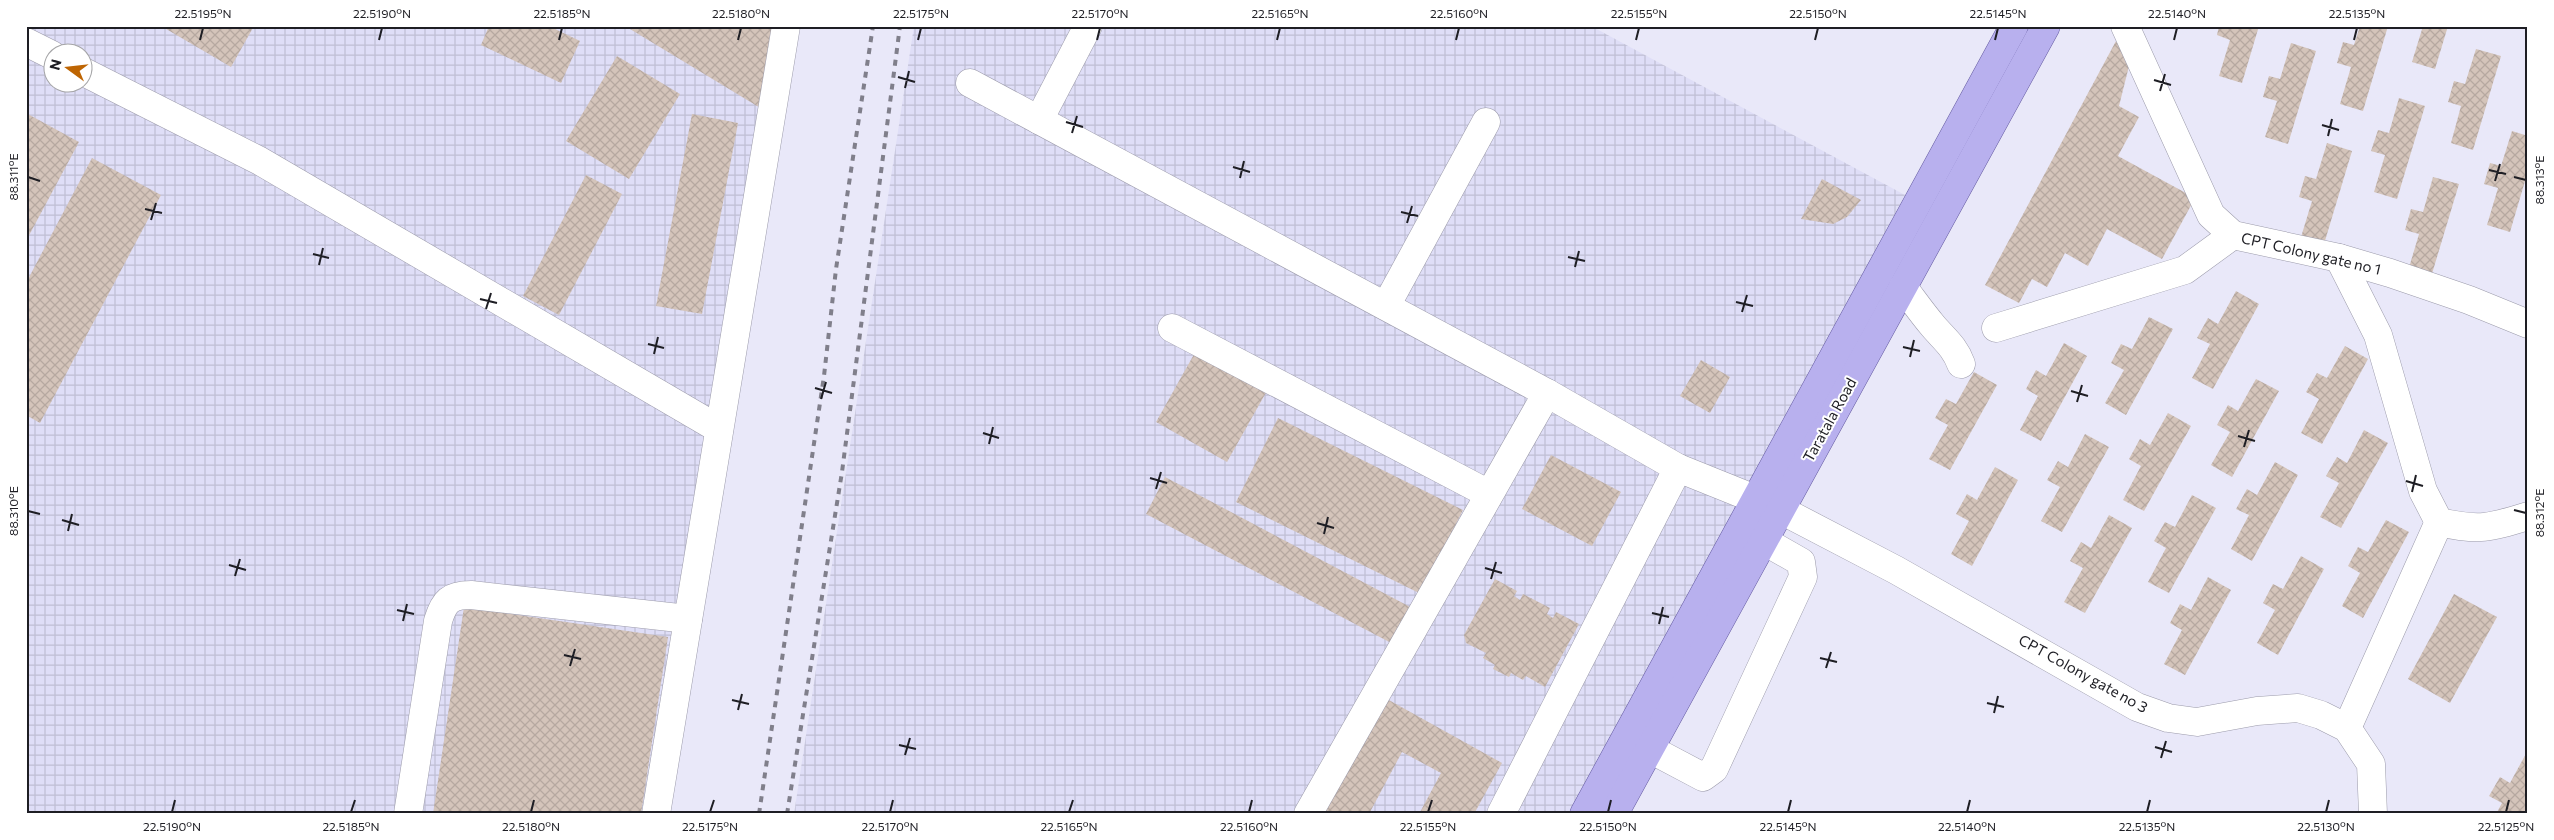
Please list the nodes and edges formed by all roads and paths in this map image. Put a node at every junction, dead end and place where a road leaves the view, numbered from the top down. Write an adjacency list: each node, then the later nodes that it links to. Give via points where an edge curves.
1 (786, 26): 21 (street)
2 (1088, 26): 10 (street)
3 (2014, 26): 24 (main road)
4 (2046, 26): 14 (main road, Taratala Road)
5 (2125, 26): 12 (street, CPT Colony gate no 1, via 2211,215)
6 (26, 42): 7 (street)
7 (42, 50)
8 (92, 76): 21 (street, via 260,161)
9 (970, 83): 10 (street)
10 (1039, 120): 15 (street)
11 (1486, 122): 15 (street)
12 (2233, 236): 13 (street, CPT Colony gate no 1); 18 (street, via 2185,270)
13 (2339, 258): 16 (street, CPT Colony gate no 1, via 2469,300); 27 (street, via 2378,335 2423,491)
14 (1903, 287): 19 (street, via 1948,340); 25 (main road, Taratala Road)
15 (1386, 306): 20 (street)
16 (2528, 324)
17 (1172, 328): 23 (street)
18 (1996, 328)
19 (1961, 364)
20 (1547, 392): 22 (street); 23 (street)
21 (719, 429): 29 (street)
22 (1678, 468): 24 (street); 35 (street)
23 (1489, 494): 34 (street)
24 (1755, 499): 36 (main road)
25 (1781, 510): 28 (main road, Taratala Road); 30 (street, CPT Colony gate no 3, via 1896,570 2137,707 2168,718 2197,722 2298,708)
26 (2528, 516): 27 (street, via 2490,528 2464,528)
27 (2439, 522): 30 (street)
28 (1764, 541): 31 (main road, Taratala Road); 31 (street, via 1801,562 1803,577 1714,769 1703,777)
29 (688, 619): 32 (street, via 471,595 457,595 449,600 438,621); 33 (street)
30 (2347, 728): 38 (street, CPT Colony gate no 3, via 2371,764)
31 (1650, 749): 37 (main road, Taratala Road)
32 (408, 814)
33 (656, 814)
34 (1308, 814)
35 (1500, 814)
36 (1584, 814)
37 (1615, 814)
38 (2373, 814)

